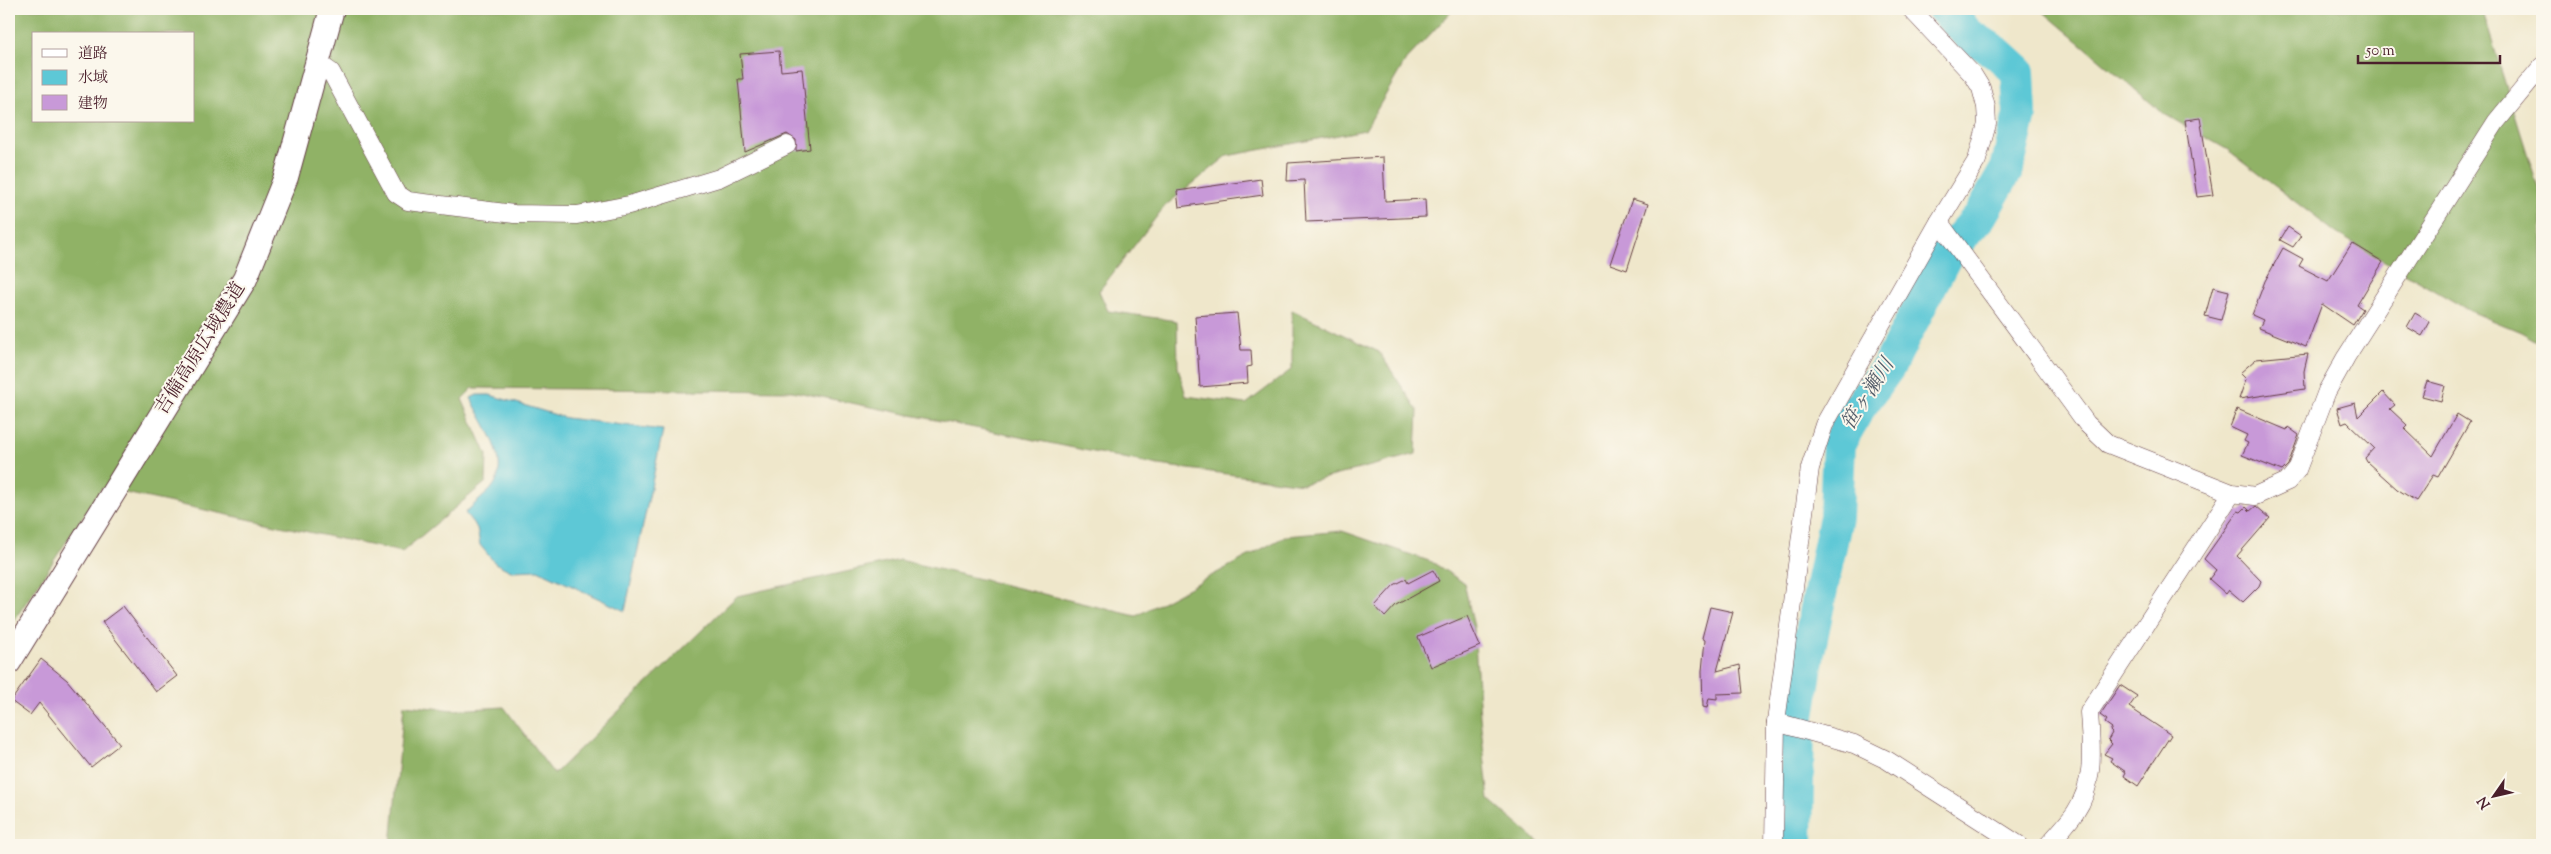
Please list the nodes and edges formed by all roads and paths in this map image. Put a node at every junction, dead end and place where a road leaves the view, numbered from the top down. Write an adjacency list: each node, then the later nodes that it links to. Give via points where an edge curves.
1 (332, 9): 3 (street, 吉備高原広域農道)
2 (1911, 9): 6 (street, via 1974,75 1982,88 1986,107 1987,124 1977,160)
3 (318, 63): 5 (street, via 331,72 396,193 408,201 514,214 577,215 629,205 719,178); 8 (street, 吉備高原広域農道, via 286,177 245,279)
4 (2542, 66): 7 (street, via 2496,122 2346,357 2327,391 2297,470 2288,481 2255,496)
5 (787, 145)
6 (1943, 228): 7 (street, via 2087,424 2108,444); 9 (street, via 1824,425 1810,468)
7 (2232, 493): 12 (street, via 2089,712 2092,754 2089,779 2076,812)
8 (9, 662)
9 (1782, 724): 10 (street); 11 (street, via 1854,744 1887,760)
10 (1774, 845)
11 (2019, 845)
12 (2048, 845)

